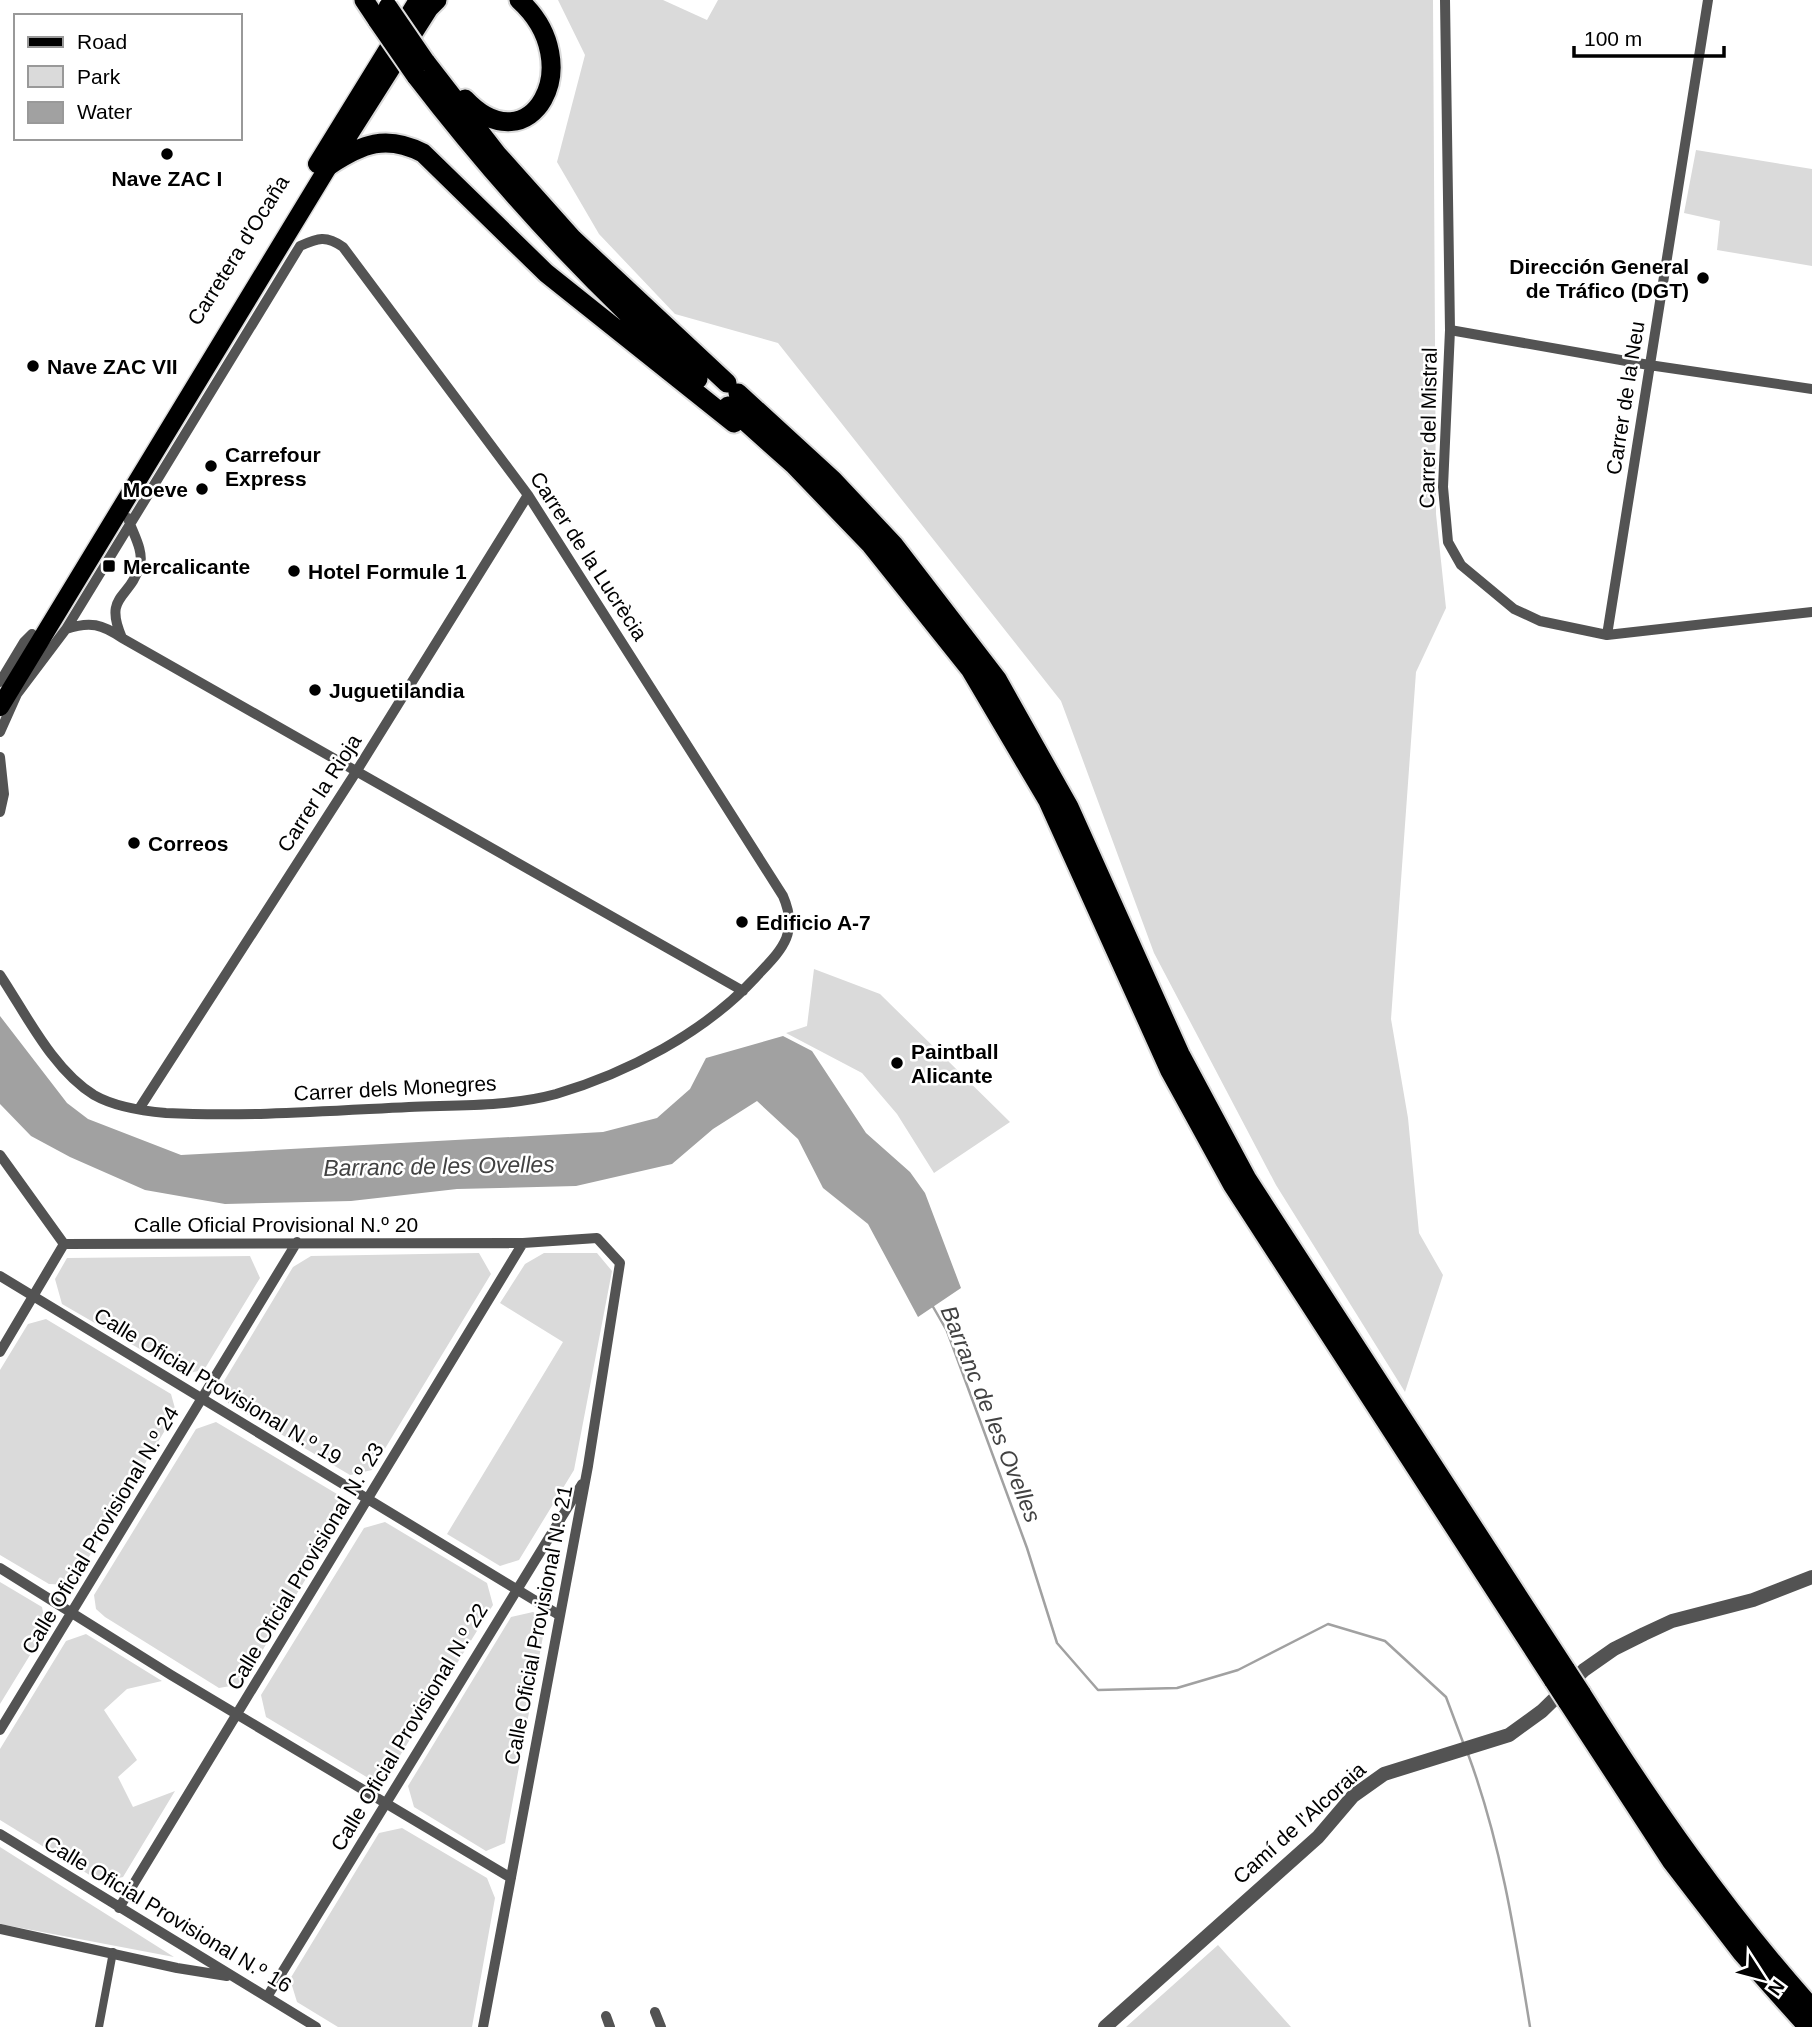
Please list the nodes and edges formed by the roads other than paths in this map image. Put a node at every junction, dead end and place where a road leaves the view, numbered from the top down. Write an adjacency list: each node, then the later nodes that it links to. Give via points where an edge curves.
1 (364, 0): 8 (highway)
2 (418, 0): 30 (main road, Carretera d'Ocaña, via 33,634)
3 (426, 0): 10 (main road, Carretera d'Ocaña)
4 (437, 0): 10 (highway)
5 (519, 0): 9 (highway, via 542,28 553,64 547,94 530,114 503,121 482,114)
6 (1445, 0): 13 (street, Carrer del Mistral)
7 (1708, 0): 16 (street, Carrer de la Neu)
8 (386, 7): 9 (highway, bridge)
9 (424, 63): 19 (highway, via 480,158 544,231 641,328)
10 (342, 145): 11 (main road, Carretera d'Ocaña)
11 (330, 165): 15 (main road, Carretera d'Ocaña); 25 (highway, via 365,144 381,141 398,142 423,153 546,273 770,455)
12 (318, 238): 14 (street, Carretera d'Ocaña, via 300,246); 22 (street, Carrer de la Lucrècia, via 330,238 343,247)
13 (1450, 330): 16 (street); 28 (street, Carrer del Mistral, via 1443,487 1448,542 1461,565 1514,609 1540,621)
14 (238, 344): 15 (street, Carretera d'Ocaña); 17 (street, Carretera d'Ocaña)
15 (210, 361): 17 (street); 21 (main road, Carretera d'Ocaña)
16 (1649, 365): 18 (street); 28 (street, Carrer de la Neu)
17 (214, 383): 20 (street, Carretera d'Ocaña)
18 (1812, 389)
19 (729, 396): 25 (highway); 49 (highway, via 833,480 885,535 997,679 1069,807 1199,1093)
20 (199, 408): 21 (street, Carretera d'Ocaña); 24 (street, Carretera d'Ocaña)
21 (152, 456): 23 (main road, Carretera d'Ocaña)
22 (528, 495): 33 (street, Carrer la Rioja); 36 (street, Carrer de la Lucrècia, via 783,896)
23 (125, 500): 24 (street); 30 (main road, Carretera d'Ocaña)
24 (129, 522): 27 (street, Carretera d'Ocaña); 29 (street, via 140,564 115,607 114,619)
25 (912, 593): 49 (highway, via 970,669 1037,780 1204,1136 1263,1235)
26 (1812, 612): 28 (street, Carrer del Mistral)
27 (66, 629): 29 (street, via 84,623 103,625); 30 (street, Carretera d'Ocaña)
28 (1607, 635)
29 (122, 638): 33 (street)
30 (4, 695): 31 (street, Carretera d'Ocaña)
31 (0, 732)
32 (0, 757): 34 (street)
33 (356, 772): 38 (street); 39 (street, Carrer la Rioja)
34 (2, 773): 35 (street)
35 (0, 812)
36 (790, 925): 38 (street, Carrer dels Monegres, via 778,953)
37 (0, 975): 39 (street, Carrer dels Monegres, via 70,1074 94,1094)
38 (743, 991): 39 (street, Carrer dels Monegres, via 637,1062 530,1100 293,1112)
39 (139, 1109)
40 (0, 1155): 44 (street)
41 (597, 1238): 43 (street, Calle Oficial Provisional N.º 20); 50 (street, Calle Oficial Provisional N.º 21, via 620,1263)
42 (298, 1242): 43 (street, Calle Oficial Provisional N.º 20); 44 (street, Calle Oficial Provisional N.º 20); 48 (street, Calle Oficial Provisional N.º 24)
43 (523, 1243): 51 (street, Calle Oficial Provisional N.º 23)
44 (64, 1244): 46 (street)
45 (0, 1276): 46 (street, Calle Oficial Provisional N.º 19)
46 (33, 1297): 47 (street); 48 (street, Calle Oficial Provisional N.º 19)
47 (0, 1352)
48 (202, 1399): 51 (street, Calle Oficial Provisional N.º 19); 55 (street, Calle Oficial Provisional N.º 24)
49 (1408, 1444): 57 (highway, bridge)
50 (585, 1478): 54 (street, Calle Oficial Provisional N.º 22); 56 (street, Calle Oficial Provisional N.º 21)
51 (369, 1499): 54 (street, Calle Oficial Provisional N.º 19); 58 (street, Calle Oficial Provisional N.º 23)
52 (0, 1568): 55 (street)
53 (1812, 1577): 74 (street, Camí de l'Alcoraia, via 1753,1600 1672,1621 1584,1670 1525,1724 1489,1742 1384,1774 1353,1796 1318,1837)
54 (515, 1588): 56 (street, Calle Oficial Provisional N.º 19); 60 (street, Calle Oficial Provisional N.º 22)
55 (72, 1612): 58 (street); 59 (street, Calle Oficial Provisional N.º 24)
56 (559, 1615): 62 (street, Calle Oficial Provisional N.º 21)
57 (1574, 1697): 68 (highway, via 1705,1879); 75 (highway, via 1672,1862 1742,1953)
58 (237, 1714): 60 (street); 63 (street, Calle Oficial Provisional N.º 23)
59 (0, 1730)
60 (385, 1803): 62 (street); 67 (street, Calle Oficial Provisional N.º 22)
61 (0, 1834): 63 (street, Calle Oficial Provisional N.º 16)
62 (511, 1878): 72 (street, Calle Oficial Provisional N.º 21)
63 (119, 1908): 66 (street, Calle Oficial Provisional N.º 16)
64 (0, 1928): 65 (street)
65 (113, 1952): 66 (street); 70 (street)
66 (232, 1976): 67 (street, Calle Oficial Provisional N.º 16)
67 (267, 1997): 71 (street, Calle Oficial Provisional N.º 16)
68 (1812, 2008)
69 (655, 2012): 73 (street)
70 (99, 2027)
71 (316, 2027)
72 (484, 2027)
73 (661, 2027)
74 (1105, 2027)
75 (1808, 2027)

